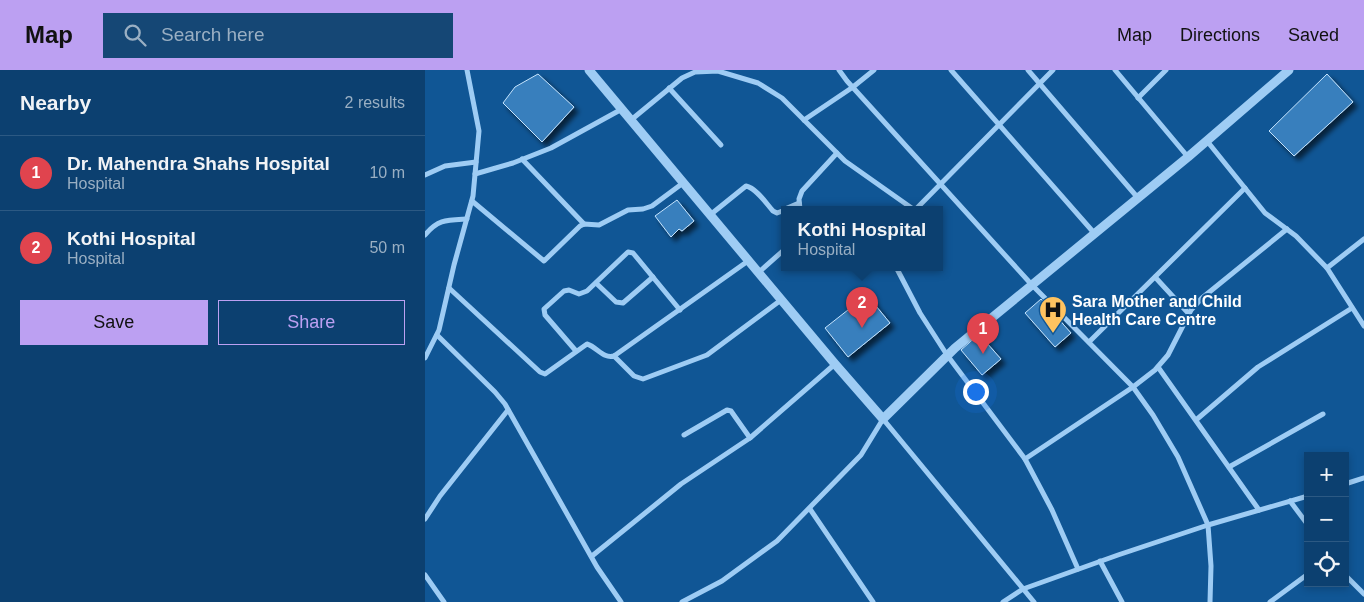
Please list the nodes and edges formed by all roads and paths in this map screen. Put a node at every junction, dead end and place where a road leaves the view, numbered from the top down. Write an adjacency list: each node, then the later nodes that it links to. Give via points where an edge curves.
1 (467, 70): 26 (street, via 479,131)
2 (589, 70): 17 (street)
3 (681, 70): 12 (street)
4 (839, 70): 14 (street)
5 (875, 70): 14 (street)
6 (951, 70): 20 (street)
7 (1028, 70): 13 (street)
8 (1053, 70): 13 (street)
9 (1115, 70): 16 (street)
10 (1166, 70): 16 (street)
11 (1284, 72): 21 (street)
12 (679, 80): 15 (street); 19 (street, via 695,72 717,71 758,83 782,98)
13 (1039, 83): 20 (street); 32 (street)
14 (853, 87): 19 (street); 30 (street)
15 (669, 88): 18 (street); 22 (street)
16 (1138, 98): 24 (street)
17 (621, 109): 18 (street); 25 (street, via 551,148)
18 (631, 120): 29 (street)
19 (804, 120): 23 (street)
20 (998, 125): 30 (street); 44 (street)
21 (1207, 141): 24 (street); 31 (street)
22 (721, 145)
23 (837, 154): 34 (street, via 803,191); 37 (street)
24 (1188, 157): 32 (street)
25 (522, 159): 27 (street); 42 (street)
26 (476, 162): 27 (street); 28 (street, via 445,166)
27 (475, 174): 33 (street)
28 (425, 175)
29 (683, 183): 40 (street); 42 (street, via 652,206 628,210 599,225)
30 (940, 183): 38 (street); 55 (street)
31 (1245, 188): 43 (street, via 1265,213); 53 (street)
32 (1139, 198): 44 (street)
33 (472, 200): 41 (street); 42 (street, via 544,261)
34 (799, 203): 35 (street); 36 (street)
35 (792, 206)
36 (800, 206)
37 (910, 206)
38 (917, 206)
39 (781, 211): 40 (street, via 773,211 755,191 745,186)
40 (710, 215): 48 (street)
41 (467, 220): 45 (street, via 444,220); 56 (street)
42 (584, 224)
43 (1287, 229): 49 (street); 60 (street, via 1216,285)
44 (1095, 234): 55 (street)
45 (425, 235)
46 (1364, 239): 49 (street)
47 (781, 252): 51 (street)
48 (748, 261): 51 (street); 59 (street)
49 (1327, 268): 58 (street)
50 (898, 271): 65 (street)
51 (758, 272): 57 (street)
52 (653, 277): 54 (street, via 619,304); 54 (street, via 628,252); 59 (street)
53 (1155, 277): 60 (street); 63 (street)
54 (596, 283): 64 (street, via 579,294 564,291 544,309 545,315)
55 (1032, 285): 63 (street); 65 (street)
56 (449, 288): 62 (street); 64 (street, via 540,372 550,373)
57 (781, 300): 66 (street, via 707,355 643,378 635,376); 68 (street)
58 (1353, 308): 61 (street); 74 (street, via 1258,367)
59 (680, 310): 66 (street)
60 (1189, 314): 69 (street)
61 (1364, 324)
62 (437, 335): 67 (street); 71 (street, via 495,392)
63 (1089, 342): 70 (street)
64 (576, 350): 66 (street, via 587,344 609,358)
65 (947, 355): 73 (street); 77 (street)
66 (614, 356)
67 (425, 358)
68 (835, 364): 73 (street); 76 (street)
69 (1158, 367): 70 (street); 74 (street)
70 (1133, 387): 77 (street); 87 (street, via 1167,437)
71 (508, 410): 85 (street); 88 (street)
72 (1323, 414): 78 (street)
73 (883, 419): 83 (street, via 861,455); 94 (street)
74 (1195, 420): 78 (street)
75 (683, 435): 76 (street, via 727,410)
76 (750, 438): 88 (street, via 681,484)
77 (1025, 459): 90 (street)
78 (1229, 467): 84 (street)
79 (1364, 478): 80 (street)
80 (1349, 483)
81 (1304, 497): 82 (street)
82 (1290, 500): 84 (street); 86 (street)
83 (810, 509): 96 (street, via 777,541 722,581); 100 (street)
84 (1259, 510): 87 (street)
85 (425, 518)
86 (1304, 519)
87 (1208, 524): 89 (street); 104 (street)
88 (591, 556): 98 (street)
89 (1100, 561): 90 (street); 103 (street)
90 (1078, 569): 94 (street)
91 (425, 575): 97 (street)
92 (1304, 577): 105 (street)
93 (1349, 579): 95 (street)
94 (1023, 589): 101 (street); 102 (street)
95 (1364, 594)
96 (684, 601): 99 (street)
97 (444, 602)
98 (621, 602)
99 (693, 602)
100 (873, 602)
101 (1003, 602)
102 (1034, 602)
103 (1122, 602)
104 (1210, 602)
105 (1270, 602)

